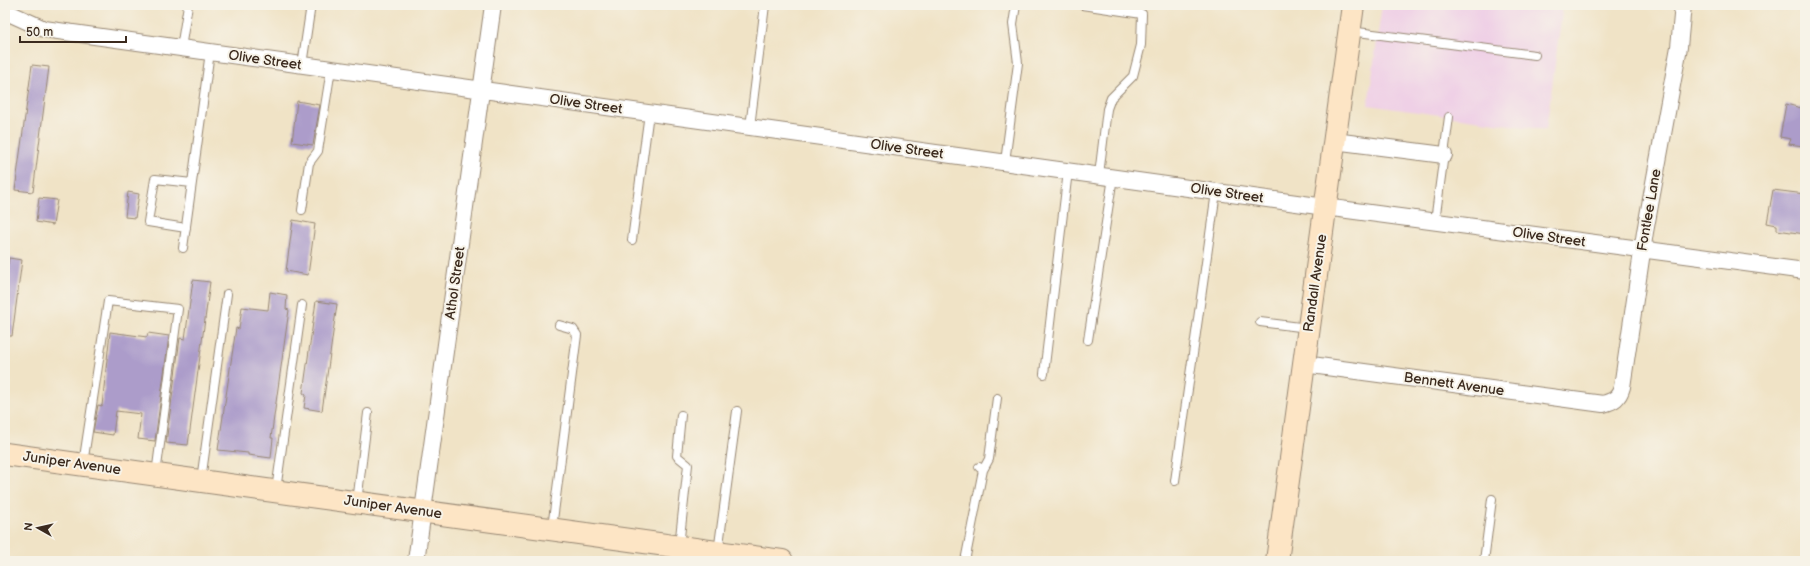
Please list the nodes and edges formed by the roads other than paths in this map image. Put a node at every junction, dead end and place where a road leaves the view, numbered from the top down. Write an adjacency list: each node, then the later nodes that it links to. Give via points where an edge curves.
1 (188, 5): 11 (lane)
2 (310, 5): 14 (lane)
3 (493, 5): 16 (street, Athol Street)
4 (765, 5): 19 (lane)
5 (1016, 5): 22 (lane, via 1012,24 1018,63)
6 (1082, 5): 24 (lane, via 1142,14 1141,45 1133,76 1110,98 1106,109)
7 (1353, 5): 10 (street, Randall Avenue)
8 (1683, 5): 33 (street, Fontlee Lane, via 1679,47)
9 (8, 15): 11 (street, Olive Street, via 44,29)
10 (1349, 31): 13 (lane); 20 (street, Randall Avenue)
11 (181, 48): 12 (street, Olive Street)
12 (210, 52): 14 (street, Olive Street); 25 (lane)
13 (1535, 56)
14 (302, 65): 15 (street, Olive Street)
15 (331, 69): 16 (street, Olive Street); 28 (lane, via 318,151 309,163)
16 (481, 90): 17 (street, Olive Street); 56 (street, Athol Street)
17 (650, 113): 19 (street, Olive Street); 31 (lane)
18 (1449, 117): 21 (lane)
19 (750, 127): 22 (street, Olive Street)
20 (1334, 141): 21 (street); 27 (street, Randall Avenue)
21 (1444, 155): 29 (lane)
22 (1005, 162): 23 (street, Olive Street)
23 (1068, 171): 24 (street, Olive Street); 42 (lane)
24 (1106, 176): 26 (street, Olive Street); 40 (lane)
25 (192, 183): 30 (lane); 30 (lane, via 154,179 148,222)
26 (1216, 192): 27 (street, Olive Street); 52 (lane)
27 (1326, 207): 29 (street, Olive Street); 39 (street, Randall Avenue)
28 (302, 210)
29 (1435, 221): 33 (street, Olive Street)
30 (186, 228): 32 (lane)
31 (632, 240)
32 (183, 248)
33 (1642, 249): 34 (street, Olive Street); 44 (street, Fontlee Lane, via 1622,387 1616,400)
34 (1805, 271)
35 (227, 294): 51 (lane)
36 (302, 305): 53 (lane)
37 (1260, 322): 39 (lane)
38 (559, 326): 57 (lane, via 573,329 577,335)
39 (1309, 328): 41 (street, Randall Avenue)
40 (1088, 340)
41 (1304, 364): 44 (street, Bennett Avenue); 63 (street, Randall Avenue)
42 (1044, 374)
43 (997, 398): 62 (lane, via 989,459 981,469)
44 (1603, 404)
45 (736, 411): 59 (lane)
46 (368, 413): 55 (lane)
47 (681, 415): 58 (lane, via 677,456 688,465)
48 (5, 454): 49 (street, Juniper Avenue)
49 (83, 465): 50 (street, Juniper Avenue); 50 (lane, via 108,301 178,309)
50 (156, 475): 51 (street, Juniper Avenue)
51 (201, 481): 53 (street, Juniper Avenue)
52 (1175, 481)
53 (276, 491): 55 (street, Juniper Avenue)
54 (1492, 499): 64 (lane)
55 (357, 502): 56 (street, Juniper Avenue)
56 (423, 512): 57 (street, Juniper Avenue); 60 (street, Athol Street)
57 (552, 529): 58 (street, Juniper Avenue)
58 (678, 547): 59 (street, Juniper Avenue)
59 (718, 552): 61 (street, Juniper Avenue)
60 (416, 561)
61 (782, 561)
62 (966, 561)
63 (1277, 561)
64 (1484, 561)

